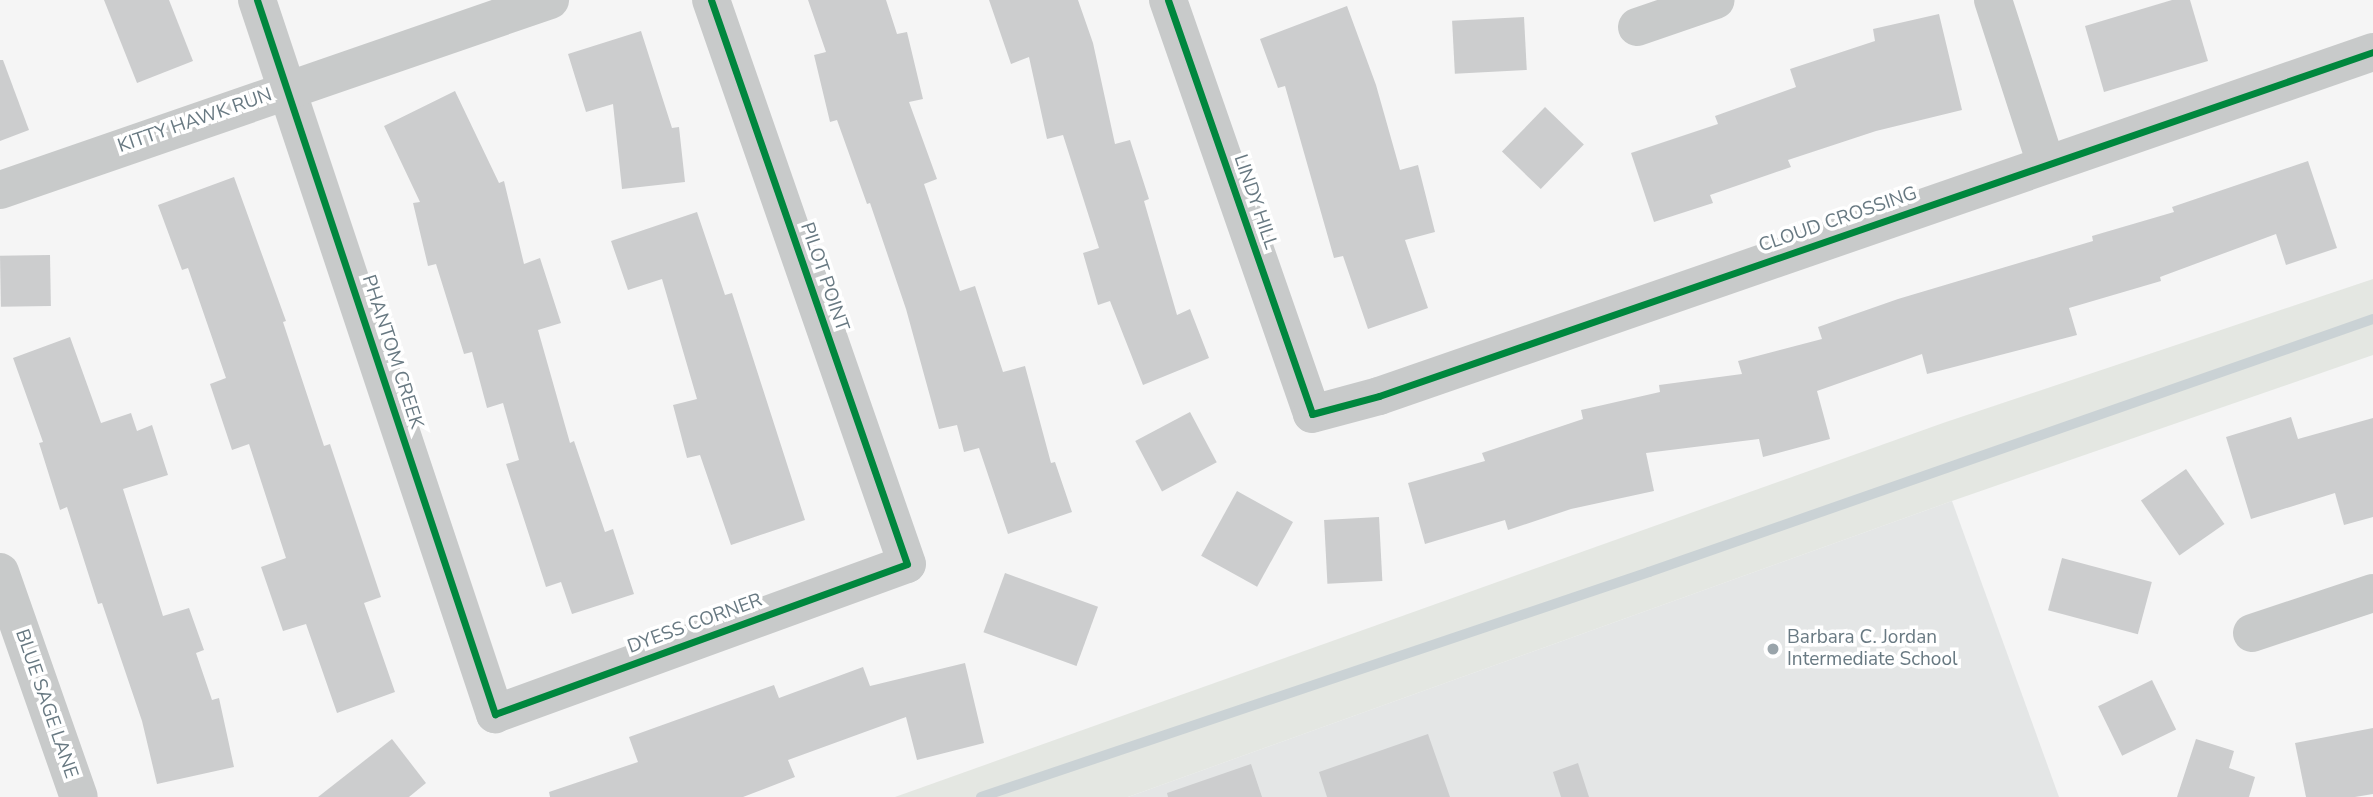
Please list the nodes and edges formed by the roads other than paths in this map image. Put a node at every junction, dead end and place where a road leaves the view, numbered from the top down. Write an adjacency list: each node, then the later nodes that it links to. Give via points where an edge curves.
1 (257, 0): 9 (street, PHANTOM CREEK)
2 (550, 0): 9 (street, KITTY HAWK RUN)
3 (712, 0): 13 (street, PILOT POINT)
4 (1168, 0): 12 (street, LINDY HILL)
5 (1716, 0): 7 (street)
6 (1993, 0): 10 (street)
7 (1637, 27)
8 (2373, 52): 10 (street, CLOUD CROSSING)
9 (288, 89): 11 (street, KITTY HAWK RUN); 17 (street, PHANTOM CREEK)
10 (2046, 164): 12 (street, CLOUD CROSSING, via 1379,396)
11 (0, 190)
12 (1312, 414)
13 (906, 564): 17 (street, DYESS CORNER)
14 (0, 572): 18 (street, BLUE SAGE LANE)
15 (2373, 593): 16 (street)
16 (2252, 633)
17 (495, 714)
18 (79, 797)

